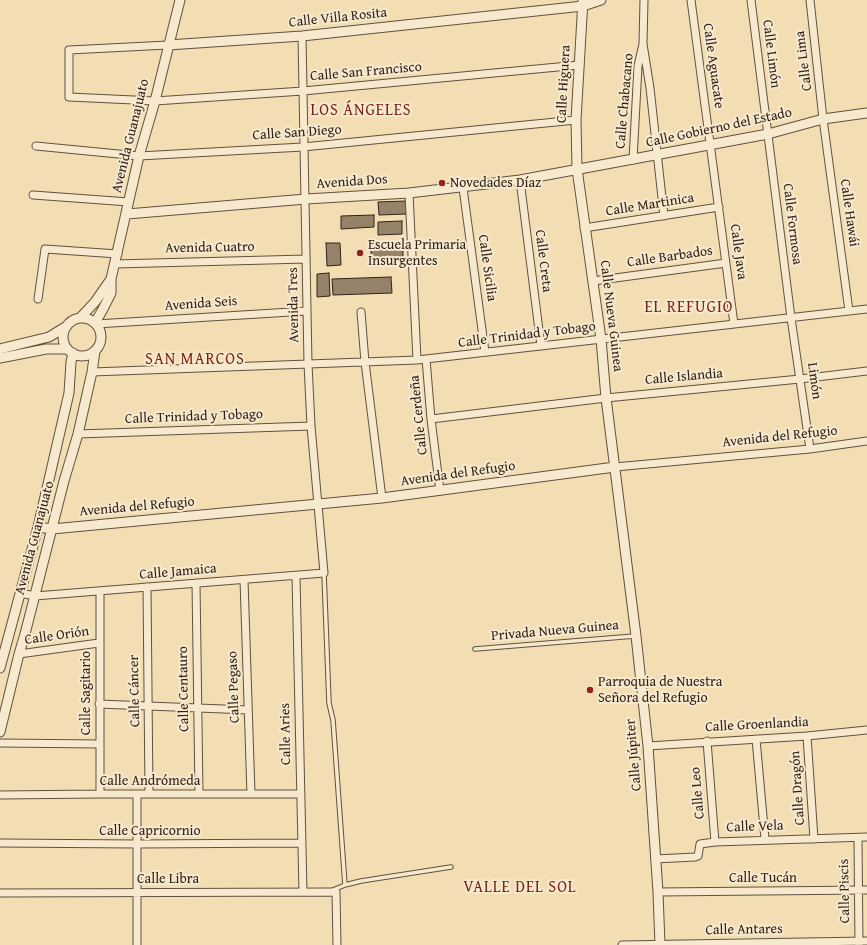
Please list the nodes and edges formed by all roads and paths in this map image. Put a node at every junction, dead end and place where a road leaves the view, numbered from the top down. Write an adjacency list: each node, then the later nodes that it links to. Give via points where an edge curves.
1 (180, 0): 10 (street, Avenida Guanajuato)
2 (601, 0): 7 (street, Calle Villa Rosita)
3 (644, 0): 9 (street, Calle Chabacano)
4 (691, 0): 18 (street, Calle Aguacate)
5 (751, 0): 17 (street, Calle Limón)
6 (810, 0): 15 (street, Calle Lima)
7 (583, 3): 8 (street, Calle Villa Rosita); 11 (street, Calle Higuera)
8 (302, 36): 10 (street, Calle Villa Rosita); 12 (street, Avenida Tres)
9 (643, 44): 22 (street, Calle Chabacano); 23 (street, Calle Chabacano, via 638,66)
10 (168, 45): 13 (street, Avenida Guanajuato); 13 (street, Calle San Francisco, via 69,50 69,97)
11 (579, 65): 12 (street, Calle San Francisco); 16 (street, Calle Higuera)
12 (303, 91): 13 (street, Calle San Francisco); 20 (street, Avenida Tres)
13 (155, 101): 21 (street, Avenida Guanajuato)
14 (867, 113): 15 (street, Calle Gobierno del Estado)
15 (823, 119): 17 (street, Calle Gobierno del Estado); 44 (street, Calle Hawái)
16 (576, 120): 20 (street, Calle San Diego); 24 (street, Calle Higuera)
17 (768, 134): 18 (street, Calle Gobierno del Estado); 47 (street, Calle Formosa)
18 (711, 145): 22 (street, Calle Gobierno del Estado); 31 (street, Calle Aguacate)
19 (36, 146): 21 (street, Calle San Diego)
20 (304, 147): 21 (street, Calle San Diego); 29 (street, Avenida Tres)
21 (139, 156): 30 (street, Avenida Guanajuato)
22 (656, 156): 23 (street, Calle Gobierno del Estado); 33 (street, Calle Chabacano)
23 (633, 160): 24 (street, Calle Gobierno del Estado)
24 (577, 169): 25 (street, Avenida Dos); 34 (street, Calle Nueva Guinea)
25 (520, 180): 26 (street, Avenida Dos); 52 (street, Calle Creta)
26 (463, 188): 27 (street, Avenida Dos); 56 (street, Calle Sicilia)
27 (409, 193): 29 (street, Avenida Dos); 59 (street)
28 (33, 195): 30 (street)
29 (306, 199): 32 (street, Avenida Dos); 36 (street, Avenida Tres)
30 (129, 202): 32 (street, Avenida Guanajuato)
31 (719, 207): 33 (street, Calle Martinica); 37 (street, Calle Java)
32 (127, 214): 35 (street, Avenida Guanajuato)
33 (664, 216): 34 (street, Calle Martinica)
34 (584, 228): 40 (street, Calle Nueva Guinea)
35 (118, 254): 38 (street, Avenida Guanajuato); 41 (street, via 45,249)
36 (306, 259): 38 (street, Avenida Cuatro); 43 (street, Avenida Tres)
37 (726, 263): 40 (street, Calle Barbados); 49 (street, Calle Java)
38 (115, 264): 39 (street, Avenida Guanajuato)
39 (111, 279): 46 (street, Avenida Guanajuato); 48 (street, Avenida Guanajuato, via 111,293)
40 (593, 281): 51 (street, Calle Nueva Guinea)
41 (38, 299)
42 (867, 309): 44 (street, Calle Trinidad y Tobago)
43 (307, 311): 48 (street, Avenida Seis); 61 (street, Avenida Tres)
44 (849, 311): 47 (street, Calle Trinidad y Tobago)
45 (361, 312): 60 (street)
46 (80, 318): 48 (street, via 86,318); 50 (street)
47 (790, 318): 49 (street, Calle Trinidad y Tobago); 64 (street, Limón)
48 (95, 324): 55 (street, via 100,330 101,338)
49 (734, 324): 51 (street, Calle Trinidad y Tobago)
50 (67, 326): 53 (street, via 50,337); 54 (street, via 63,338)
51 (601, 339): 52 (street, Calle Trinidad y Tobago); 65 (street, Calle Nueva Guinea)
52 (541, 346): 56 (street, Calle Trinidad y Tobago)
53 (0, 349)
54 (70, 351): 55 (street, via 81,356); 57 (street, via 46,349); 75 (street, Avenida Guanajuato, via 69,393)
55 (95, 351): 63 (street, Avenida Guanajuato)
56 (485, 352): 58 (street, Calle Trinidad y Tobago)
57 (0, 358)
58 (426, 359): 59 (street, Calle Trinidad y Tobago); 66 (street, Calle Cerdeña)
59 (417, 360): 60 (street, Calle Trinidad y Tobago)
60 (365, 362): 61 (street, Calle Trinidad y Tobago); 73 (street)
61 (308, 364): 63 (street, Calle Trinidad y Tobago); 67 (street, Avenida Tres)
62 (867, 371): 64 (street, Calle Islandia)
63 (92, 372): 68 (street, Avenida Guanajuato)
64 (800, 379): 65 (street, Calle Islandia); 70 (street, Limón)
65 (606, 398): 66 (street, Calle Islandia); 71 (street, Calle Nueva Guinea)
66 (431, 419): 72 (street, Calle Cerdeña)
67 (311, 426): 68 (street, Calle Trinidad y Tobago); 74 (street, Avenida Tres)
68 (78, 434): 76 (street, Avenida Guanajuato)
69 (867, 441): 70 (street, Avenida del Refugio)
70 (810, 449): 71 (street, Avenida del Refugio)
71 (615, 467): 72 (street, Avenida del Refugio); 87 (street, Calle Júpiter)
72 (440, 491): 73 (street, Avenida del Refugio)
73 (382, 498): 74 (street, Avenida del Refugio)
74 (318, 505): 76 (street, Avenida del Refugio); 77 (street, Avenida Tres)
75 (38, 527): 76 (street, Avenida del Refugio); 82 (street, Avenida Guanajuato)
76 (52, 529): 84 (street, Avenida Guanajuato)
77 (324, 572): 78 (street, Calle Jamaica); 121 (lane, via 329,703 333,720)
78 (296, 576): 79 (street, Calle Jamaica); 109 (street, Calle Aries)
79 (244, 580): 80 (street, Calle Jamaica); 95 (street, Calle Pegaso)
80 (196, 583): 81 (street, Calle Jamaica); 94 (street, Calle Centauro)
81 (147, 587): 83 (street, Calle Jamaica); 93 (street, Calle Cáncer)
82 (20, 592): 84 (street, Calle Jamaica); 85 (street, Avenida Guanajuato)
83 (100, 592): 84 (street, Calle Jamaica); 88 (street, Calle Sagitario)
84 (34, 596): 86 (street, Avenida Guanajuato)
85 (9, 630): 86 (street); 91 (street, Avenida Guanajuato)
86 (26, 634): 90 (street, Avenida Guanajuato)
87 (636, 636): 89 (lane, Privada Nueva Guinea); 103 (street, Calle Júpiter)
88 (99, 643): 90 (street, Calle Orión); 92 (street, Calle Sagitario)
89 (475, 649)
90 (19, 654): 97 (street, Avenida Guanajuato)
91 (0, 668)
92 (99, 704): 93 (street); 102 (street, Calle Sagitario)
93 (148, 705): 94 (street); 106 (street, Calle Cáncer)
94 (198, 708): 95 (street); 107 (street, Calle Centauro)
95 (248, 710): 108 (street, Calle Pegaso)
96 (867, 730): 98 (street, Calle Groenlandia)
97 (0, 732)
98 (807, 736): 99 (street, Calle Groenlandia); 114 (street, Calle Dragón)
99 (756, 739): 100 (street, Calle Groenlandia); 113 (street)
100 (707, 741): 103 (street, Calle Groenlandia); 115 (street, Calle Leo)
101 (0, 743): 102 (street)
102 (100, 744): 104 (street, Calle Sagitario)
103 (648, 746): 119 (street, Calle Júpiter)
104 (100, 794): 105 (street, Calle Andrómeda); 110 (street, Calle Andrómeda)
105 (137, 794): 106 (street, Calle Andrómeda); 118 (street)
106 (149, 794): 107 (street, Calle Andrómeda)
107 (199, 794): 108 (street, Calle Andrómeda)
108 (251, 794): 109 (street, Calle Andrómeda)
109 (300, 794): 117 (street, Calle Aries)
110 (0, 795)
111 (867, 837): 112 (street, Calle Vela)
112 (858, 838): 114 (street, Calle Vela); 122 (street, Calle Piscis)
113 (765, 839): 114 (street, Calle Vela); 115 (street, Calle Vela)
114 (814, 839)
115 (716, 842): 119 (street, Calle Vela, via 700,844 698,856 695,857)
116 (0, 843): 118 (street, Calle Capricornio)
117 (301, 843): 118 (street, Calle Capricornio); 125 (street, Calle Aries)
118 (137, 844): 124 (street)
119 (655, 859): 127 (street, Calle Júpiter)
120 (451, 867): 121 (lane)
121 (345, 885): 126 (lane)
122 (858, 890): 123 (street, Calle Tucán); 127 (street, Calle Tucán); 129 (street, Calle Piscis)
123 (867, 890)
124 (136, 892): 125 (street, Calle Libra); 128 (street, Calle Libra); 130 (street)
125 (303, 892): 126 (street, Calle Libra)
126 (333, 892): 131 (street)
127 (658, 892): 133 (street, Calle Júpiter)
128 (0, 893)
129 (862, 943): 133 (street, Calle Antares)
130 (137, 945)
131 (337, 945)
132 (622, 945): 133 (street, Calle Antares)
133 (660, 945)

